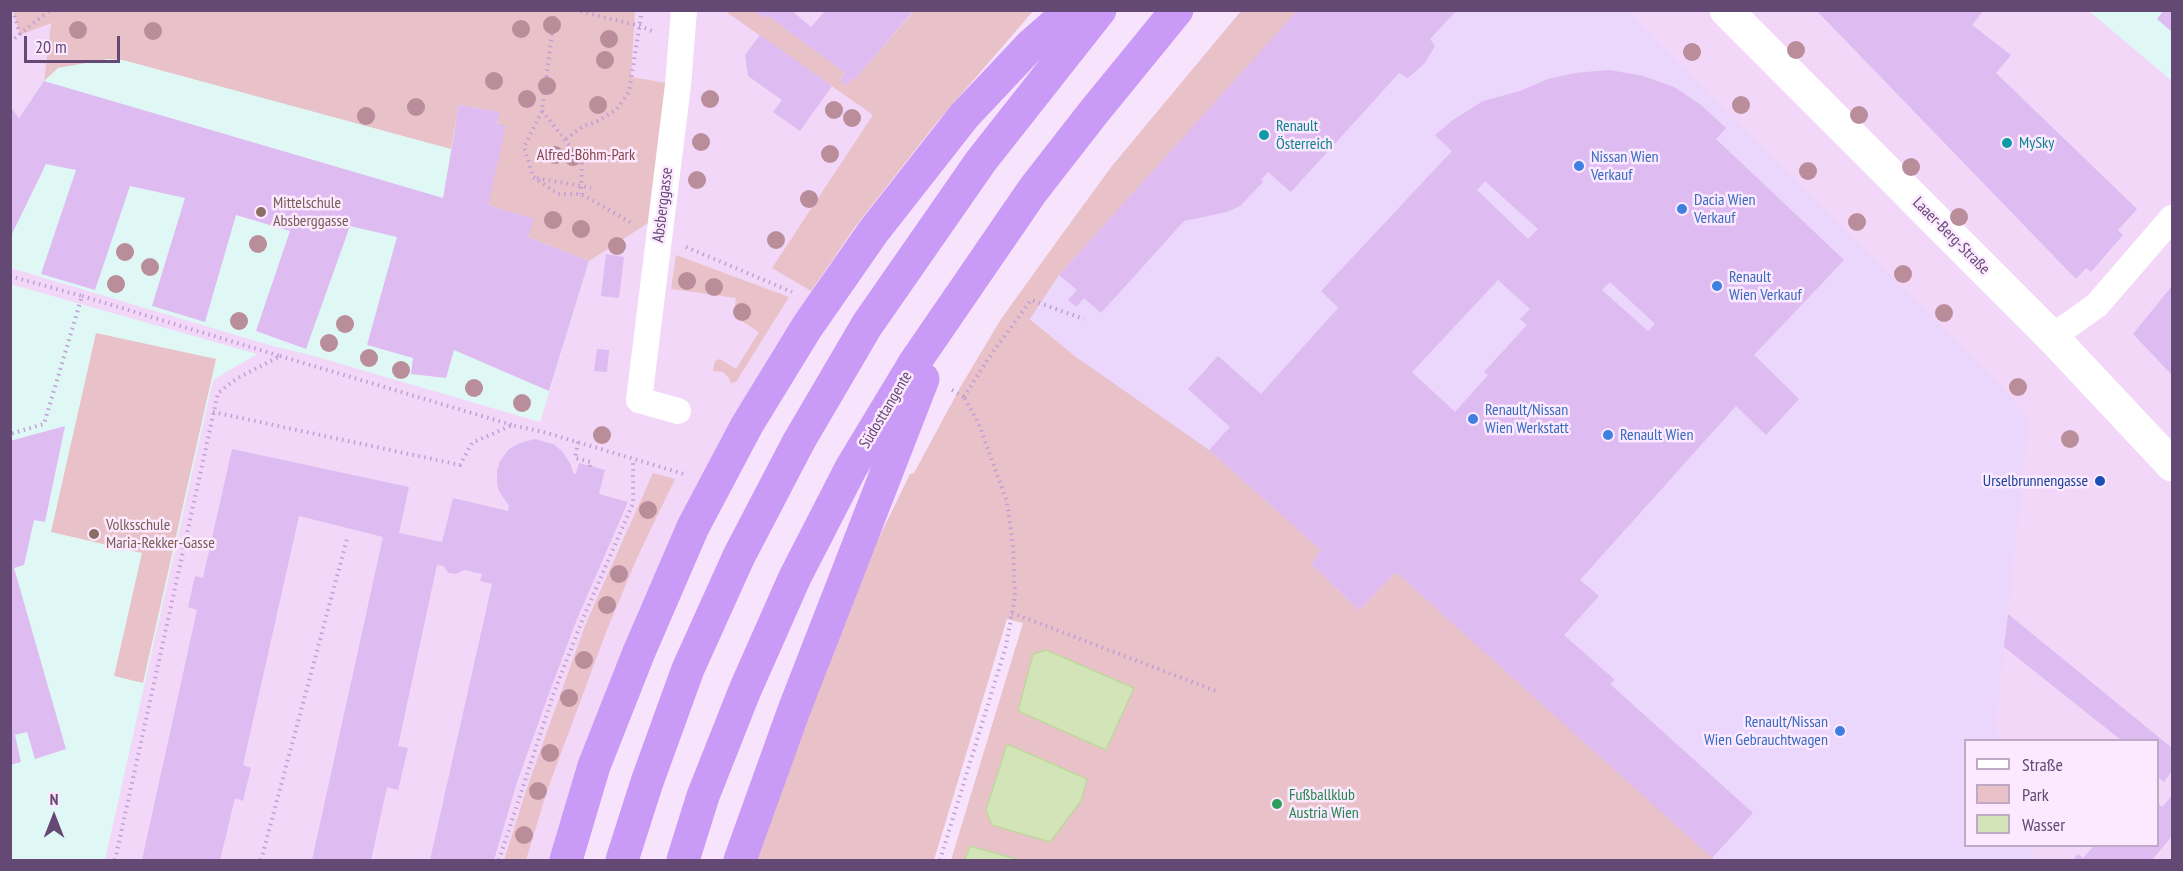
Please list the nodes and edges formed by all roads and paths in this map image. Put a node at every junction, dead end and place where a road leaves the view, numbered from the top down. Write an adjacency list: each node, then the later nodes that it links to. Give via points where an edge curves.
1 (13, 10): 12 (path)
2 (50, 10): 12 (path)
3 (555, 10): 14 (path)
4 (575, 10): 11 (path)
5 (642, 10): 11 (path)
6 (684, 10): 20 (street, Absberggasse)
7 (1071, 10): 45 (highway, via 1030,46 964,116 880,223 807,327 747,425 693,527 639,652 594,766)
8 (1100, 10): 46 (highway, via 955,198 867,325 799,441 739,556 688,669)
9 (1177, 10): 24 (highway, Südosttangente, via 1033,190)
10 (1726, 10): 26 (main road, Laaer-Berg-Straße)
11 (640, 26): 15 (path, via 629,92 616,110)
12 (20, 35): 13 (path)
13 (10, 42)
14 (542, 111): 15 (path); 16 (path, via 524,147)
15 (566, 139): 18 (path, via 582,161)
16 (533, 177): 17 (path); 18 (path, via 558,194)
17 (591, 188)
18 (581, 194): 20 (path)
19 (2172, 218): 26 (street, via 2097,305)
20 (660, 236): 22 (path); 30 (street, Absberggasse, via 639,400)
21 (10, 276): 23 (path)
22 (798, 294)
23 (82, 296): 27 (path); 33 (path, via 44,424)
24 (948, 312): 47 (highway, Südosttangente, via 851,468 795,577 703,796); 48 (highway, via 794,710)
25 (1084, 320): 29 (path, via 1031,300)
26 (2052, 336): 36 (main road, Laaer-Berg-Straße)
27 (280, 356): 31 (path, via 218,393); 32 (path)
28 (957, 393): 29 (path)
29 (964, 397): 40 (path, via 978,422 1007,502 1013,546)
30 (678, 411)
31 (213, 412): 32 (path, via 460,465 472,443); 42 (path)
32 (512, 424): 34 (path)
33 (10, 434)
34 (578, 442): 35 (path); 37 (path, via 574,458 591,462)
35 (633, 459): 38 (path); 44 (path, via 633,503 554,695)
36 (2172, 465)
37 (590, 467)
38 (691, 476)
39 (347, 539): 43 (path)
40 (1012, 613): 41 (path); 49 (path, via 986,715)
41 (1216, 691)
42 (115, 861)
43 (261, 861)
44 (499, 861)
45 (566, 861)
46 (622, 861)
47 (683, 861)
48 (740, 861)
49 (940, 861)

